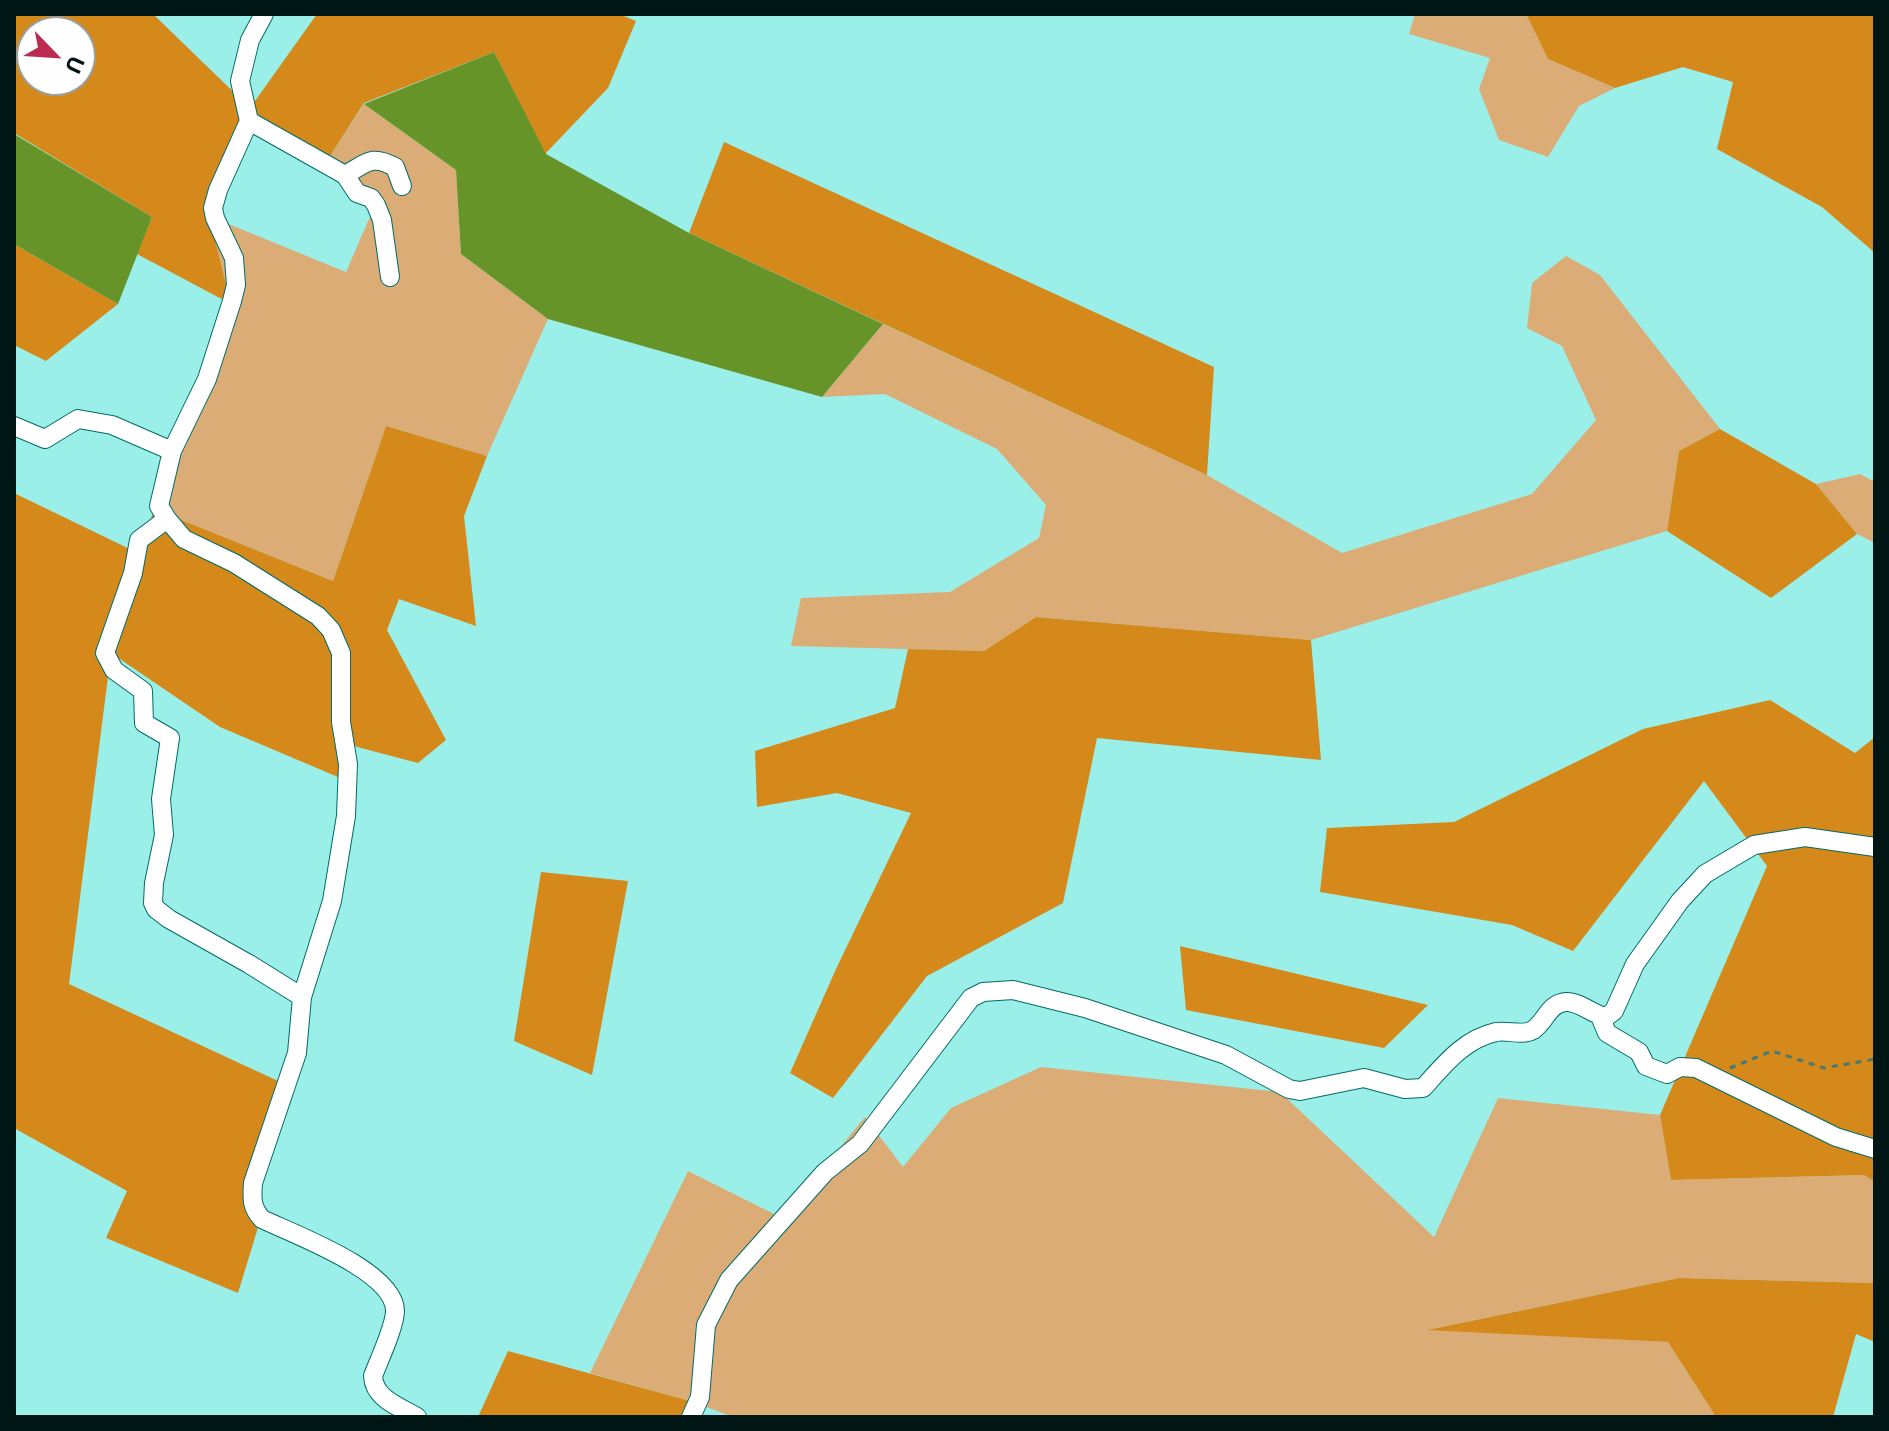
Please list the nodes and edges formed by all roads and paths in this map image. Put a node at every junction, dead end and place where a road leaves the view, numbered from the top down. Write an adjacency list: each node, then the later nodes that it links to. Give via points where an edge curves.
1 (264, 14): 2 (street, via 250,40 240,81)
2 (249, 121): 3 (street); 7 (street, via 213,208 234,258 236,285 207,379)
3 (345, 175): 4 (street, via 382,160 395,167); 5 (street, via 357,193 376,205)
4 (402, 186)
5 (390, 277)
6 (14, 426): 7 (street, via 45,439 78,419 112,425)
7 (172, 451): 8 (street, via 159,506)
8 (167, 519): 10 (street, via 184,539 234,563 318,616 341,653 346,816 332,901); 10 (street, via 139,540 105,653 114,670 143,691 144,723 170,738 153,903 169,919)
9 (1875, 847): 11 (street, via 1805,837 1754,845 1705,874 1635,964 1614,1011)
10 (302, 997): 15 (street, via 297,1053 253,1183 252,1203 262,1219 352,1261 384,1287 396,1315 374,1383 382,1398)
11 (1600, 1016): 13 (street, via 1607,1033 1639,1052 1646,1066 1667,1074 1680,1067 1696,1068); 16 (street, via 1569,1001 1555,1005 1533,1030 1497,1032 1468,1044 1423,1088 1364,1078 1300,1091 1226,1055 1085,1008 1013,990 983,992 971,998 860,1144 825,1172 729,1280 706,1325 700,1397)
12 (1875, 1059): 13 (path, via 1824,1068 1772,1051)
13 (1715, 1077): 14 (street, via 1836,1137)
14 (1875, 1149)
15 (417, 1417)
16 (691, 1417)

